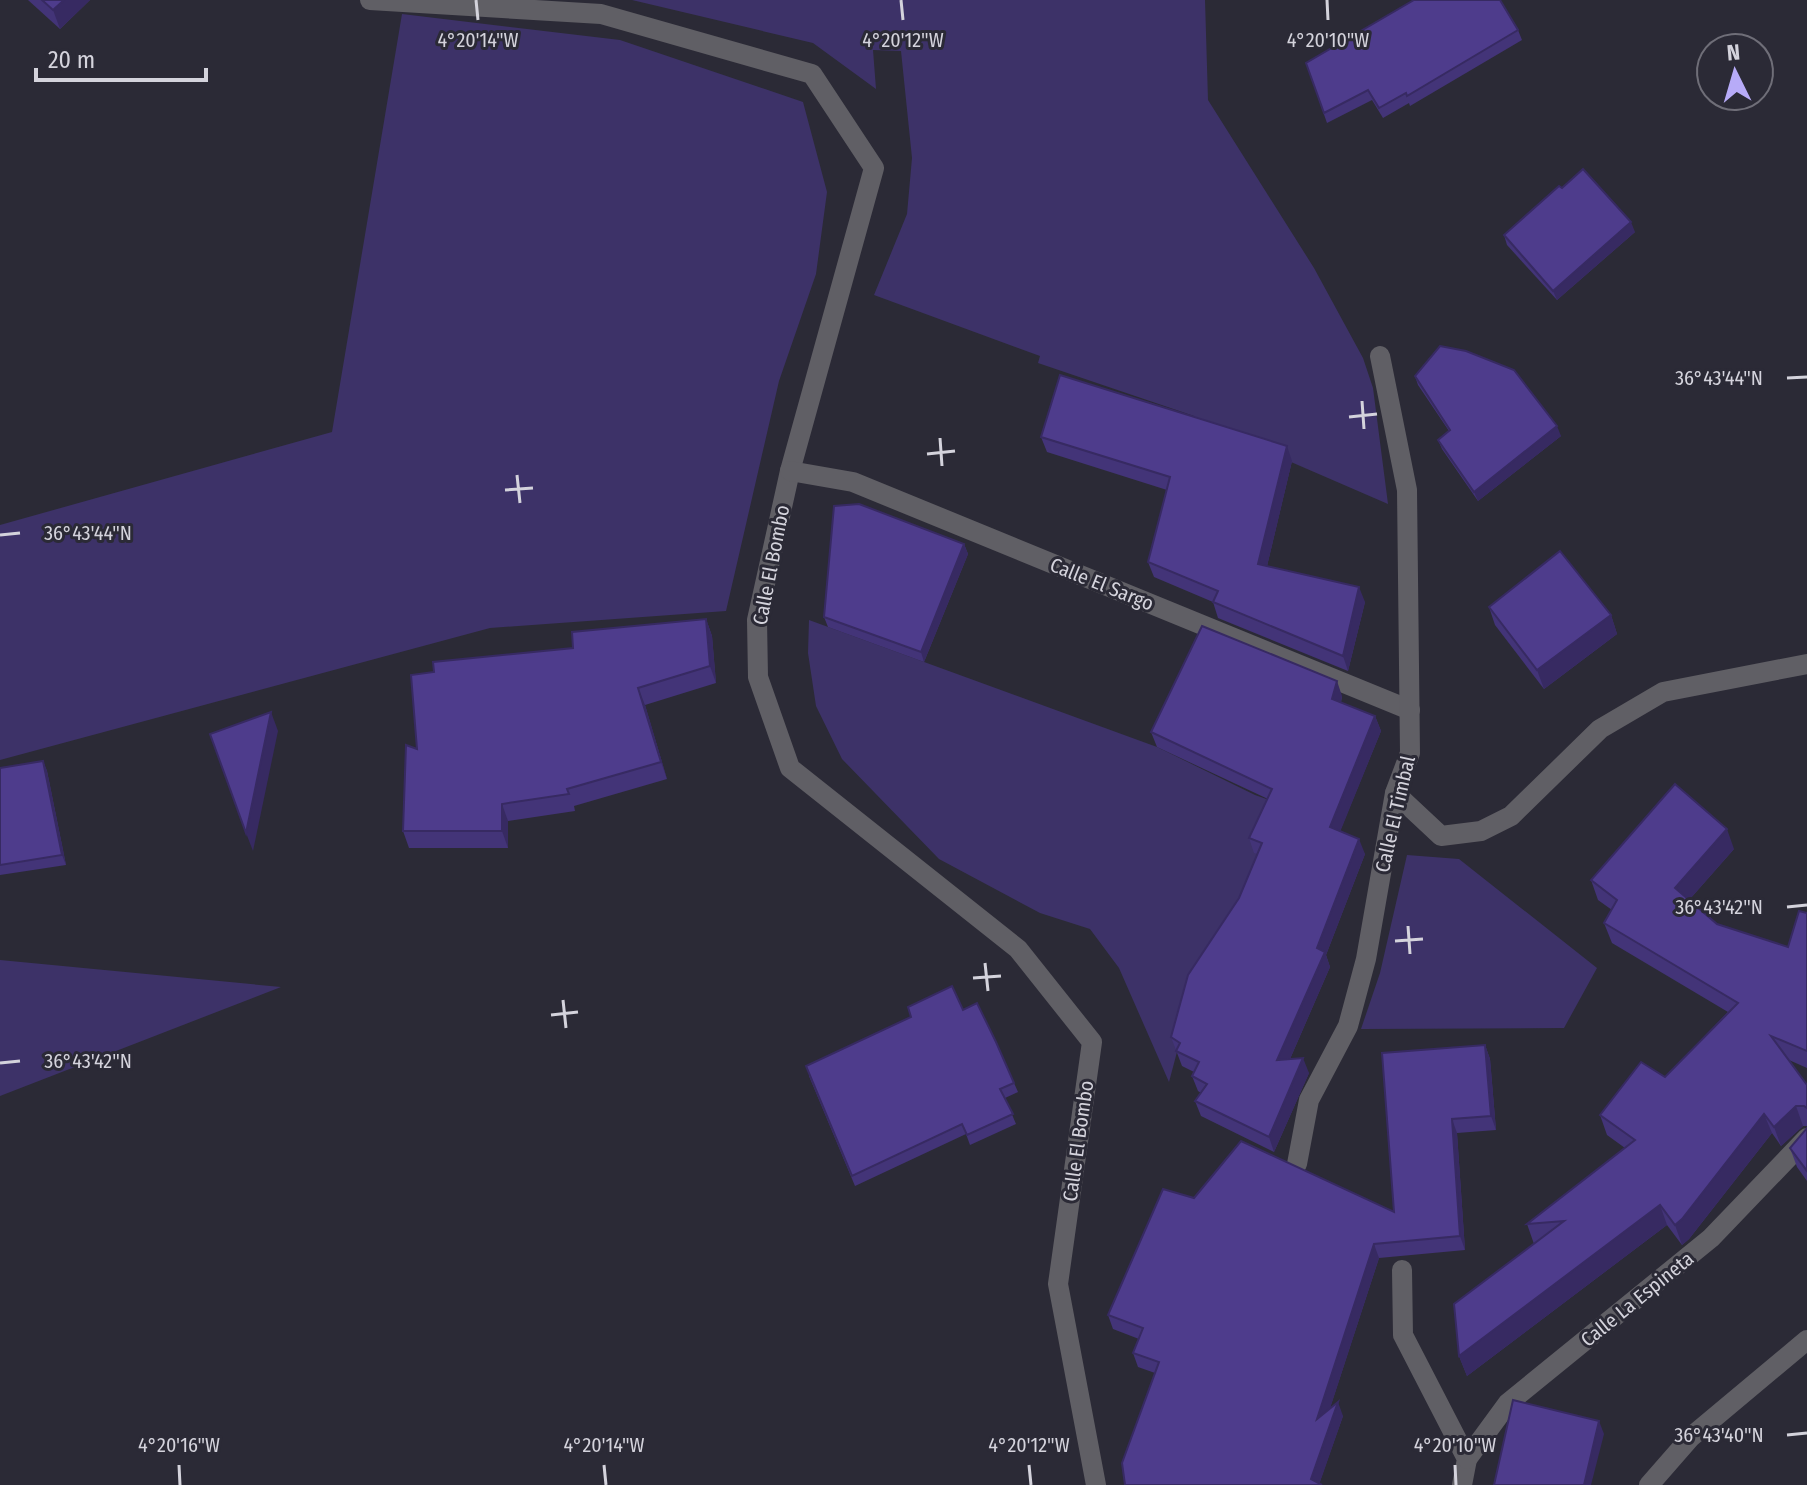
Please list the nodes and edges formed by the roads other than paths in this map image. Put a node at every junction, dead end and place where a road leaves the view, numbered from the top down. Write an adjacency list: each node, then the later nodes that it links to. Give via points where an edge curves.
1 (370, 0): 3 (street, Calle El Bombo, via 601,14 812,74 874,168)
2 (1380, 356): 5 (street, Calle El Timbal, via 1407,490)
3 (790, 471): 5 (street, Calle El Sargo, via 853,482); 12 (street, Calle El Bombo, via 757,620 758,677 790,768 1018,949 1092,1042 1058,1284)
4 (1807, 664): 6 (street, via 1663,692 1600,729 1511,816 1481,831 1441,836)
5 (1410, 710): 6 (street, Calle El Timbal, via 1410,753)
6 (1395, 793): 8 (street, Calle El Timbal, via 1366,959 1348,1026 1309,1100)
7 (1807, 1138): 11 (street, Calle La Espineta, via 1711,1238 1508,1403)
8 (1297, 1164)
9 (1402, 1270): 11 (street, via 1403,1335)
10 (1807, 1340): 14 (street, via 1691,1437)
11 (1467, 1459): 13 (street)
12 (1096, 1485)
13 (1462, 1485)
14 (1649, 1485)

